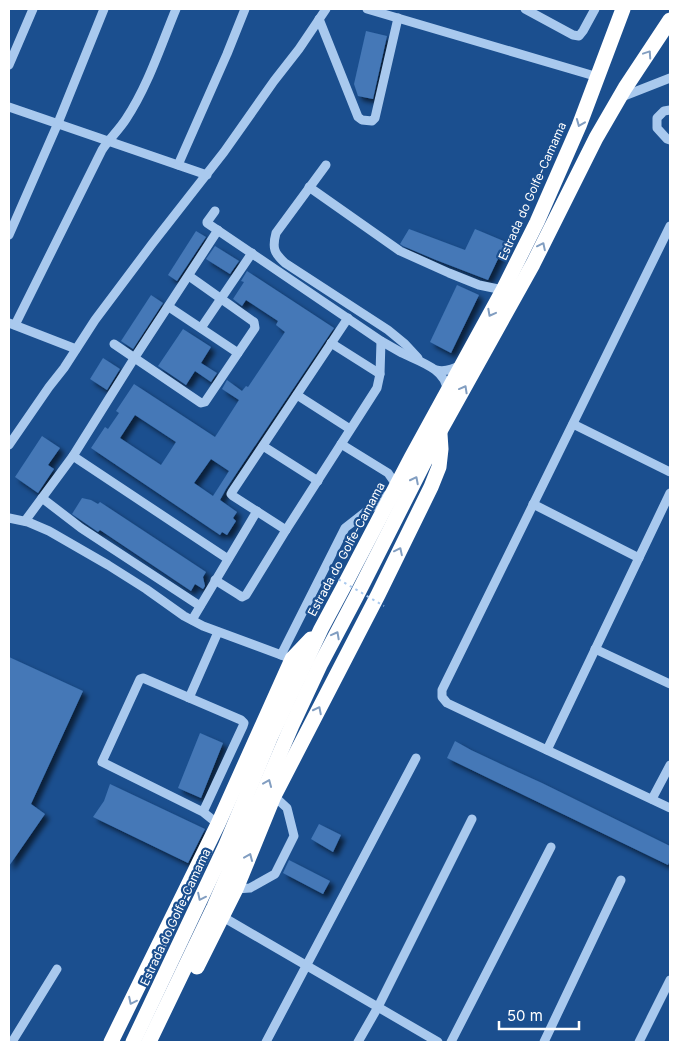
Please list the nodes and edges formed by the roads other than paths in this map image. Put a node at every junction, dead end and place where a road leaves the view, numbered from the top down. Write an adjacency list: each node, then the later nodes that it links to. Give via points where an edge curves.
1 (33, 9): 13 (street)
2 (104, 9): 19 (street)
3 (176, 9): 21 (street, via 140,96 120,129)
4 (245, 9): 22 (street)
5 (326, 9): 11 (street)
6 (367, 9): 10 (street)
7 (525, 9): 8 (street, via 580,36)
8 (595, 9)
9 (623, 9): 14 (highway, Estrada do Golfe-Camama)
10 (398, 18): 11 (street, via 372,120 358,117); 14 (street)
11 (319, 19): 24 (street)
12 (670, 20): 16 (highway, Estrada do Golfe-Camama, one-way to 12)
13 (9, 65)
14 (598, 77): 32 (highway, Estrada do Golfe-Camama, one-way to 32, via 559,173)
15 (670, 78): 16 (street)
16 (622, 93): 52 (highway, Estrada do Golfe-Camama, one-way to 16, via 533,264)
17 (9, 107): 19 (street)
18 (670, 110): 20 (street, via 657,118 657,128)
19 (58, 123): 21 (street); 29 (street)
20 (670, 140)
21 (108, 141): 22 (street); 36 (street)
22 (178, 165): 24 (street)
23 (326, 165): 25 (street)
24 (207, 175): 41 (street)
25 (309, 187): 32 (street, via 400,251 480,285); 44 (street, via 276,234 274,242 278,256 388,330)
26 (215, 211): 28 (street, via 207,223)
27 (670, 226): 50 (street)
28 (218, 230): 30 (street); 31 (street)
29 (9, 235)
30 (252, 253): 33 (street); 35 (street)
31 (189, 276): 33 (street); 34 (street)
32 (503, 290): 45 (highway, Estrada do Golfe-Camama, one-way to 45)
33 (222, 299): 37 (street); 42 (street, via 256,325)
34 (169, 307): 37 (street); 43 (street)
35 (348, 318): 38 (street); 39 (street)
36 (12, 324): 41 (street)
37 (201, 328): 42 (street)
38 (381, 341): 44 (street); 47 (street)
39 (331, 343): 47 (street); 48 (street)
40 (114, 344): 43 (street)
41 (76, 349): 54 (street)
42 (238, 353): 43 (street, via 201,403)
43 (135, 357): 56 (street)
44 (420, 360): 46 (street)
45 (464, 363): 46 (street, via 454,369); 49 (highway, Estrada do Golfe-Camama)
46 (436, 370): 49 (street, via 447,385)
47 (380, 374): 51 (street, via 377,388)
48 (297, 395): 51 (street); 55 (street)
49 (444, 398): 57 (highway, Estrada do Golfe-Camama)
50 (572, 424): 59 (street); 64 (street)
51 (350, 429): 53 (street)
52 (440, 431): 83 (highway, one-way to 52, via 431,487 439,467); 97 (highway, Estrada do Golfe-Camama, one-way to 52, via 214,907 316,674)
53 (341, 444): 58 (street); 60 (street)
54 (9, 445)
55 (263, 446): 60 (street); 65 (street, via 231,494)
56 (73, 456): 63 (street); 70 (street)
57 (411, 458): 58 (street, via 398,468); 61 (highway, Estrada do Golfe-Camama)
58 (384, 470): 61 (street, via 392,478)
59 (670, 472)
60 (318, 481): 68 (street)
61 (394, 489): 74 (highway, Estrada do Golfe-Camama); 77 (street, via 346,528)
62 (670, 493): 69 (street)
63 (42, 498): 67 (street); 72 (street, via 81,528)
64 (533, 504): 69 (street); 80 (street, via 442,690 442,697 447,703)
65 (257, 511): 68 (street); 70 (street)
66 (9, 518): 67 (street)
67 (25, 522): 73 (street, via 49,531 108,565)
68 (286, 530): 71 (street, via 246,596 238,595)
69 (639, 558): 76 (street)
70 (228, 559): 71 (street)
71 (215, 580): 72 (street)
72 (200, 606): 73 (street)
73 (192, 620): 75 (street)
74 (321, 628): 77 (highway); 97 (highway, Estrada do Golfe-Camama, one-way to 97, via 182,937)
75 (218, 632): 77 (street); 79 (street)
76 (596, 649): 78 (street); 80 (street)
77 (286, 657): 88 (highway)
78 (670, 684)
79 (189, 698): 86 (street, via 244,723); 86 (street, via 140,679 102,762)
80 (547, 750): 84 (street)
81 (416, 758): 93 (street)
82 (670, 765): 84 (street)
83 (274, 796): 91 (highway, one-way to 83); 91 (street, via 287,808 294,836 275,874 250,888)
84 (652, 799): 85 (street)
85 (670, 808)
86 (203, 812): 88 (street)
87 (472, 819): 96 (street)
88 (218, 824): 99 (highway, one-way to 99)
89 (551, 847): 104 (street)
90 (621, 880): 105 (street)
91 (236, 889): 92 (highway)
92 (223, 916): 93 (street); 97 (highway)
93 (307, 966): 96 (street); 101 (street)
94 (57, 970): 98 (street)
95 (670, 980): 106 (street)
96 (378, 1007): 102 (street); 103 (street)
97 (150, 1036): 100 (highway, Estrada do Golfe-Camama)
98 (12, 1042)
99 (111, 1042)
100 (133, 1042)
101 (266, 1042)
102 (358, 1042)
103 (438, 1042)
104 (451, 1042)
105 (544, 1042)
106 (639, 1042)

